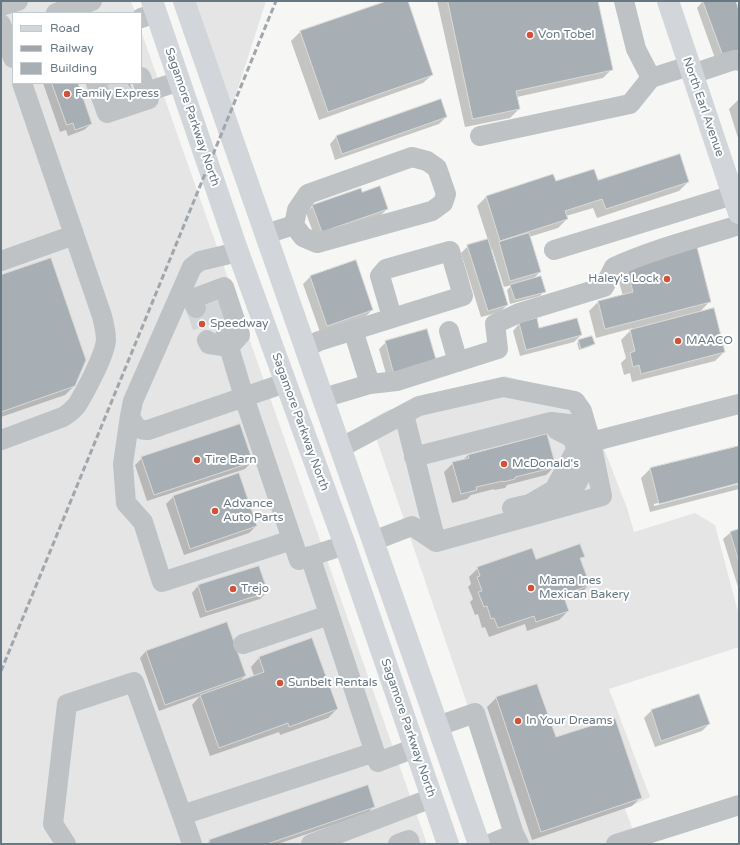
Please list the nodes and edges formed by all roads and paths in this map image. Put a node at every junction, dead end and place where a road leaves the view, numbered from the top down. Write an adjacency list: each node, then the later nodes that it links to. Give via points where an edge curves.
1 (18, 1): 6 (lane)
2 (92, 1): 8 (lane)
3 (184, 1): 24 (main road)
4 (624, 1): 15 (lane, via 636,49)
5 (668, 1): 14 (main road, North Earl Avenue)
6 (1, 6)
7 (149, 11): 16 (main road, Sagamore Parkway North)
8 (59, 12)
9 (5, 28): 10 (lane)
10 (12, 54)
11 (739, 61): 14 (lane)
12 (12, 64): 13 (lane)
13 (1, 68)
14 (690, 70): 15 (lane); 21 (main road, North Earl Avenue)
15 (651, 78): 20 (lane, via 630,104)
16 (180, 81): 19 (lane); 27 (main road, Sagamore Parkway North)
17 (22, 84): 25 (lane)
18 (97, 84): 19 (lane, via 109,101 107,113 149,99)
19 (144, 84)
20 (480, 136)
21 (736, 204): 26 (lane)
22 (294, 225): 22 (lane, via 303,237 317,243 432,211 443,203 446,194 437,168 427,161 412,157 308,194 297,210); 24 (lane)
23 (739, 225): 34 (lane, via 628,260 614,267 604,287 520,313 495,324 498,349)
24 (266, 234): 33 (main road)
25 (74, 235): 28 (lane); 42 (lane, via 105,329 106,342 100,362 72,411 63,417)
26 (554, 250)
27 (238, 252): 29 (lane); 35 (main road, Sagamore Parkway North)
28 (1, 261)
29 (200, 261): 37 (lane, via 206,300 224,287 240,335 220,340); 41 (lane, via 192,266 133,401)
30 (392, 317): 31 (lane)
31 (353, 330): 33 (lane); 36 (lane)
32 (449, 331): 34 (lane)
33 (305, 348): 38 (main road)
34 (458, 362): 36 (lane, via 397,381)
35 (285, 383): 37 (lane); 49 (main road, Sagamore Parkway North)
36 (370, 384): 38 (lane)
37 (244, 397): 41 (lane, via 148,430 141,430 135,426); 47 (lane)
38 (323, 398): 44 (main road)
39 (739, 404): 43 (lane)
40 (404, 414): 43 (lane, via 419,406 503,387 575,401 582,411); 44 (lane); 45 (lane)
41 (130, 416): 47 (lane, via 123,464 126,503 144,522 162,582)
42 (1, 440)
43 (584, 446): 45 (lane, via 570,424 551,422); 46 (lane, via 554,490 530,504); 46 (lane, via 602,496)
44 (340, 448): 48 (main road)
45 (416, 461): 46 (lane)
46 (434, 535): 48 (lane, via 412,526)
47 (292, 540): 50 (lane, via 299,560)
48 (373, 540): 53 (main road)
49 (345, 545): 50 (lane); 54 (main road, Sagamore Parkway North)
50 (310, 556): 51 (lane)
51 (329, 615): 52 (lane); 55 (lane)
52 (243, 644)
53 (438, 726): 60 (lane, via 475,713); 67 (main road)
54 (415, 748): 55 (lane, via 378,762); 56 (main road, Sagamore Parkway North)
55 (375, 752): 58 (lane)
56 (432, 798): 61 (lane); 66 (main road, Sagamore Parkway North)
57 (739, 805): 59 (lane)
58 (182, 814): 62 (lane, via 134,682 67,704 53,824); 63 (lane)
59 (671, 836): 69 (lane)
60 (517, 839): 68 (lane)
61 (318, 843)
62 (66, 844)
63 (192, 844)
64 (398, 844): 65 (lane, via 409,840)
65 (410, 844)
66 (447, 844)
67 (479, 844)
68 (490, 844)
69 (616, 844)

